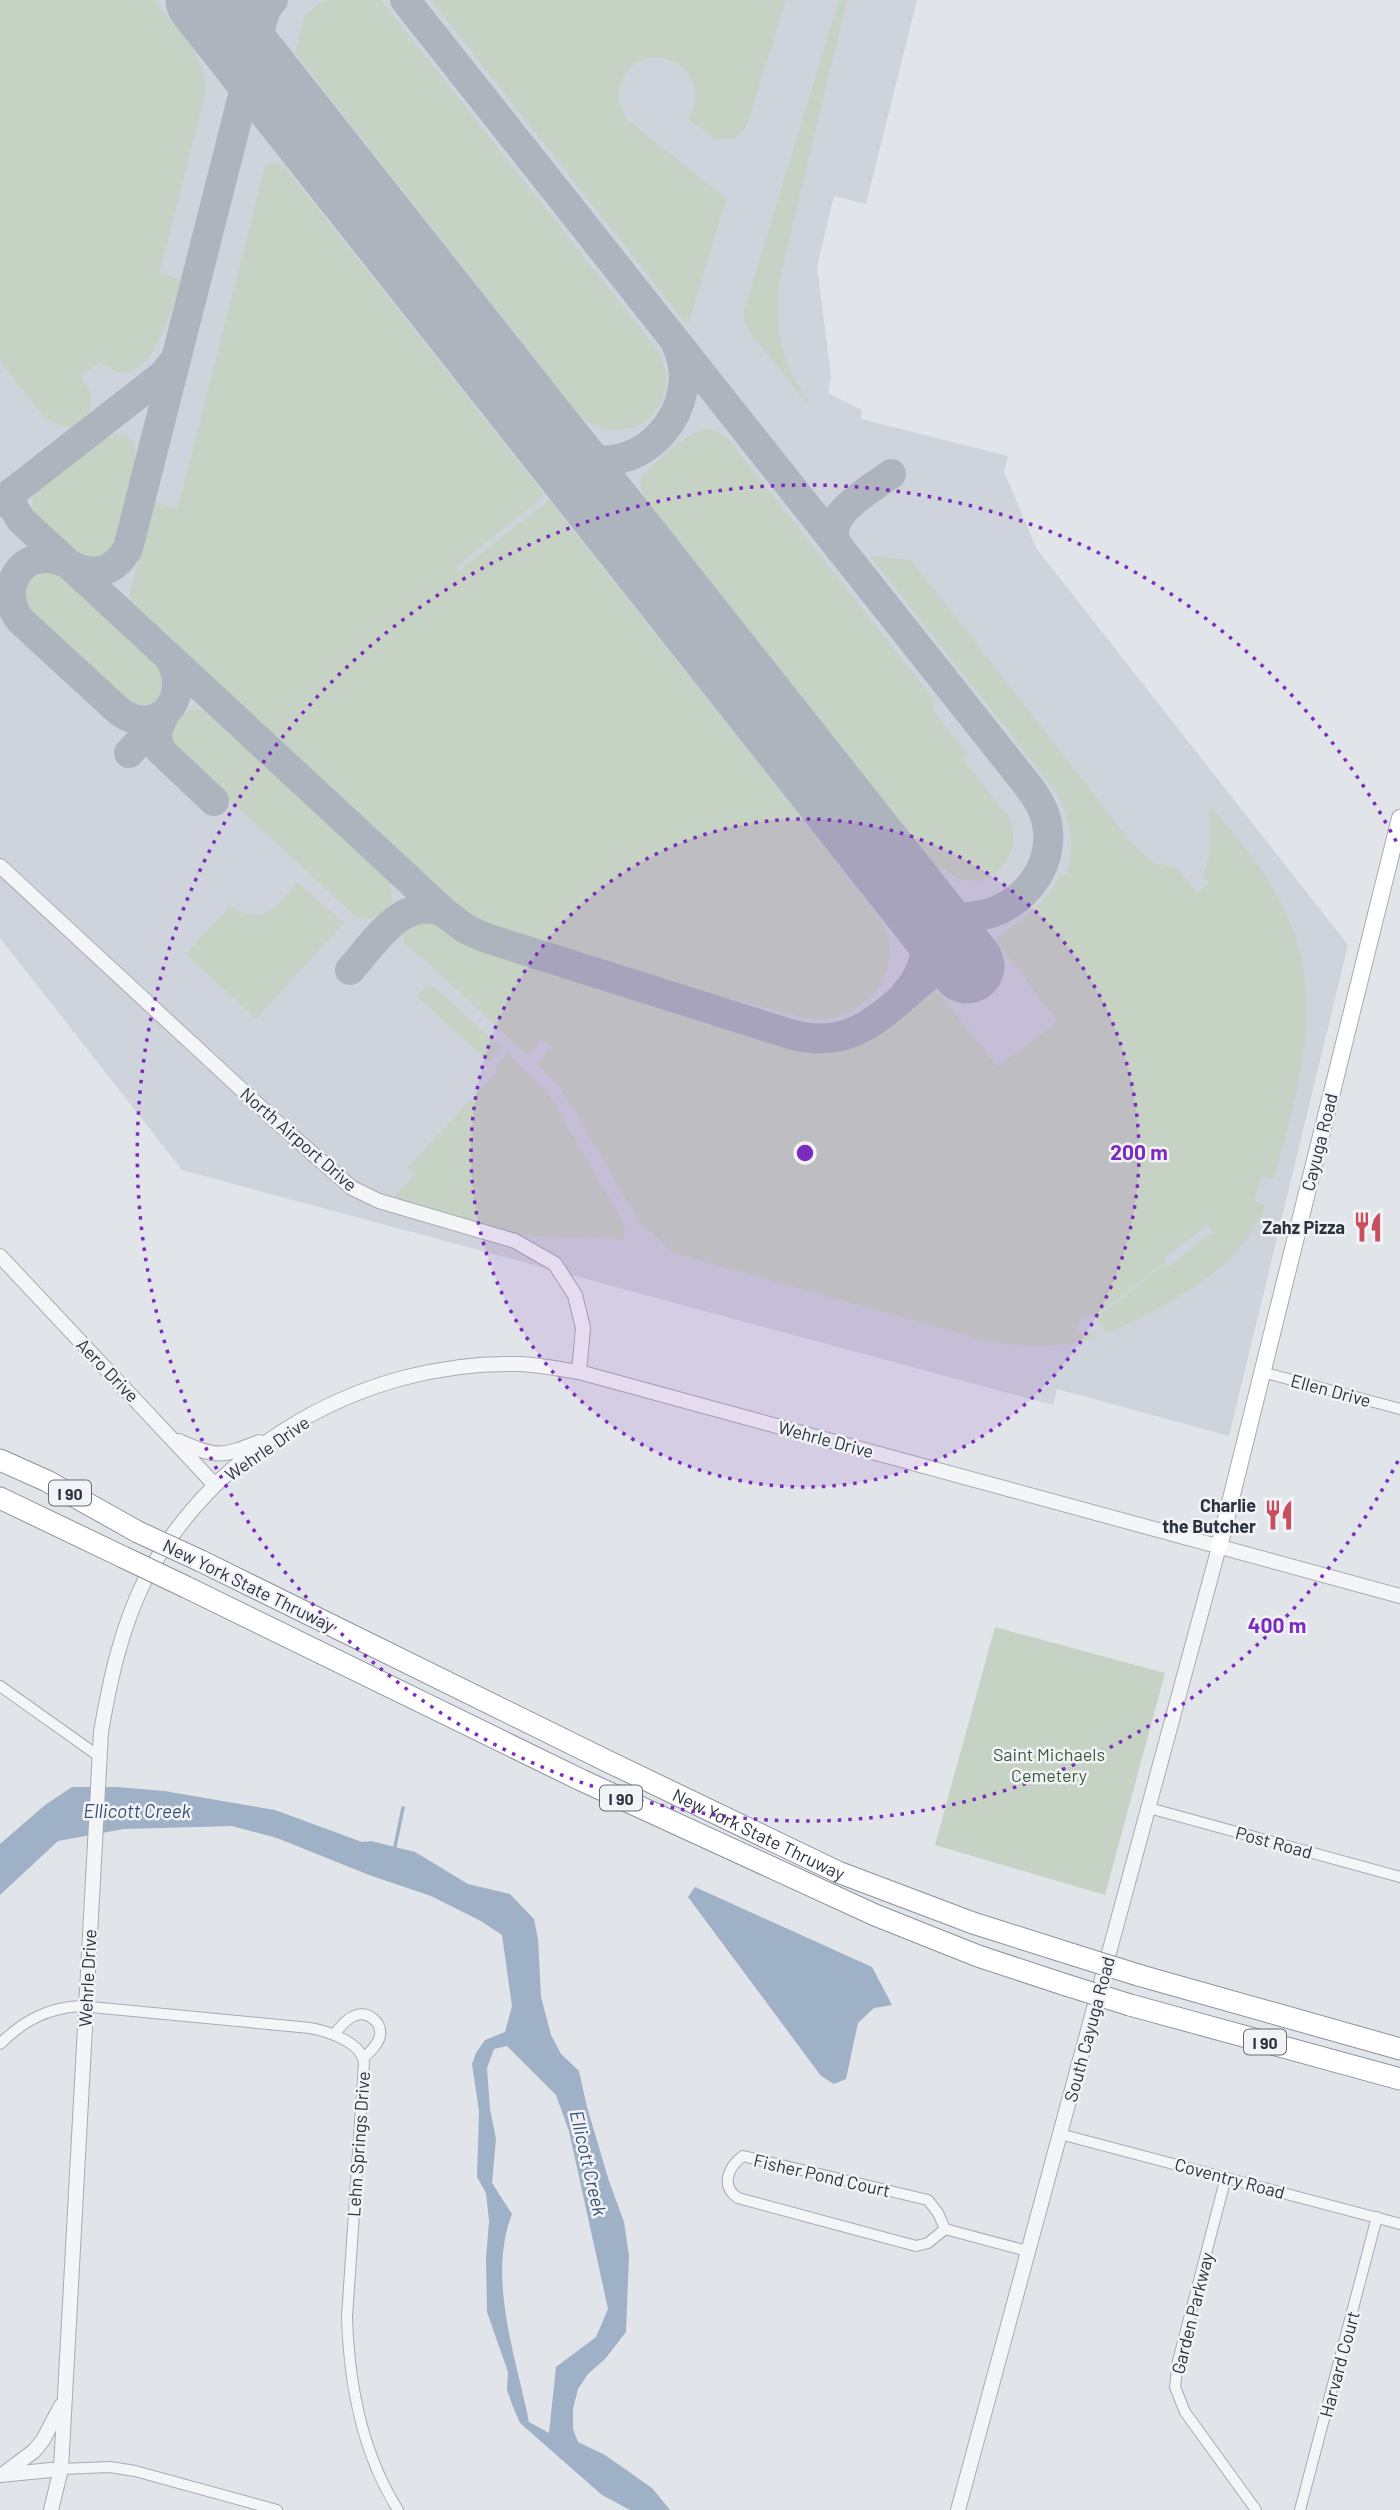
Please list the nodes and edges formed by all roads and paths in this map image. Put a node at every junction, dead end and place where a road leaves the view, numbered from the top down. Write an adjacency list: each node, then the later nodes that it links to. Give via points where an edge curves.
1 (1400, 818): 5 (main road, Cayuga Road)
2 (0, 866): 4 (street, North Airport Drive, via 352,1188 379,1201 515,1241 555,1264 575,1295 583,1328)
3 (0, 1256): 8 (street, Aero Drive)
4 (579, 1372): 7 (street, Wehrle Drive, via 517,1364 404,1377 337,1402); 12 (street, Wehrle Drive)
5 (1262, 1372): 6 (street, Ellen Drive); 12 (main road, Cayuga Road)
6 (1400, 1409)
7 (282, 1432): 8 (street, via 231,1454 214,1455); 10 (street, Wehrle Drive)
8 (173, 1438): 10 (street, Aero Drive)
9 (0, 1460): 21 (highway, New York State Thruway / I 90, bridge, via 138,1532 838,1872 1074,1955)
10 (215, 1485): 15 (street, Wehrle Drive, via 162,1550 132,1611 111,1675)
11 (0, 1498): 23 (highway, New York State Thruway / I 90, bridge, via 581,1780 850,1904 978,1956 1130,2006)
12 (1219, 1547): 13 (street, Wehrle Drive); 16 (street, South Cayuga Road)
13 (1400, 1595)
14 (0, 1686): 15 (street)
15 (100, 1757): 18 (street, Wehrle Drive)
16 (1149, 1808): 17 (street, Post Road); 24 (street, South Cayuga Road)
17 (1400, 1877)
18 (86, 2006): 19 (street, Lehn Springs Drive, via 310,2028); 20 (street, Lehn Springs Drive, via 46,2012); 30 (street, Wehrle Drive)
19 (334, 2035): 22 (street, Lehn Springs Drive); 22 (street, via 355,2015 372,2017 379,2027 379,2039)
20 (0, 2044)
21 (1400, 2049)
22 (363, 2058): 35 (street, Lehn Springs Drive, via 348,2342 354,2393 368,2442)
23 (1400, 2080)
24 (1060, 2134): 25 (street, Coventry Road); 29 (street, South Cayuga Road)
25 (1226, 2178): 26 (street, Coventry Road); 37 (street, Garden Parkway, via 1175,2387 1185,2412)
26 (1377, 2217): 27 (street, Coventry Road); 38 (street, Harvard Court)
27 (1400, 2224)
28 (945, 2229): 28 (street, Fisher Pond Court, via 928,2243 916,2245 738,2198 730,2193 729,2174 743,2156 928,2200); 29 (street)
29 (1027, 2251): 36 (street, South Cayuga Road)
30 (65, 2399): 31 (street, Wehrle Drive); 32 (street, via 43,2440)
31 (61, 2469): 32 (street); 33 (street, Wehrle Drive); 34 (street, via 135,2471)
32 (1, 2475)
33 (51, 2510)
34 (277, 2510)
35 (398, 2510)
36 (958, 2510)
37 (1256, 2510)
38 (1300, 2510)

